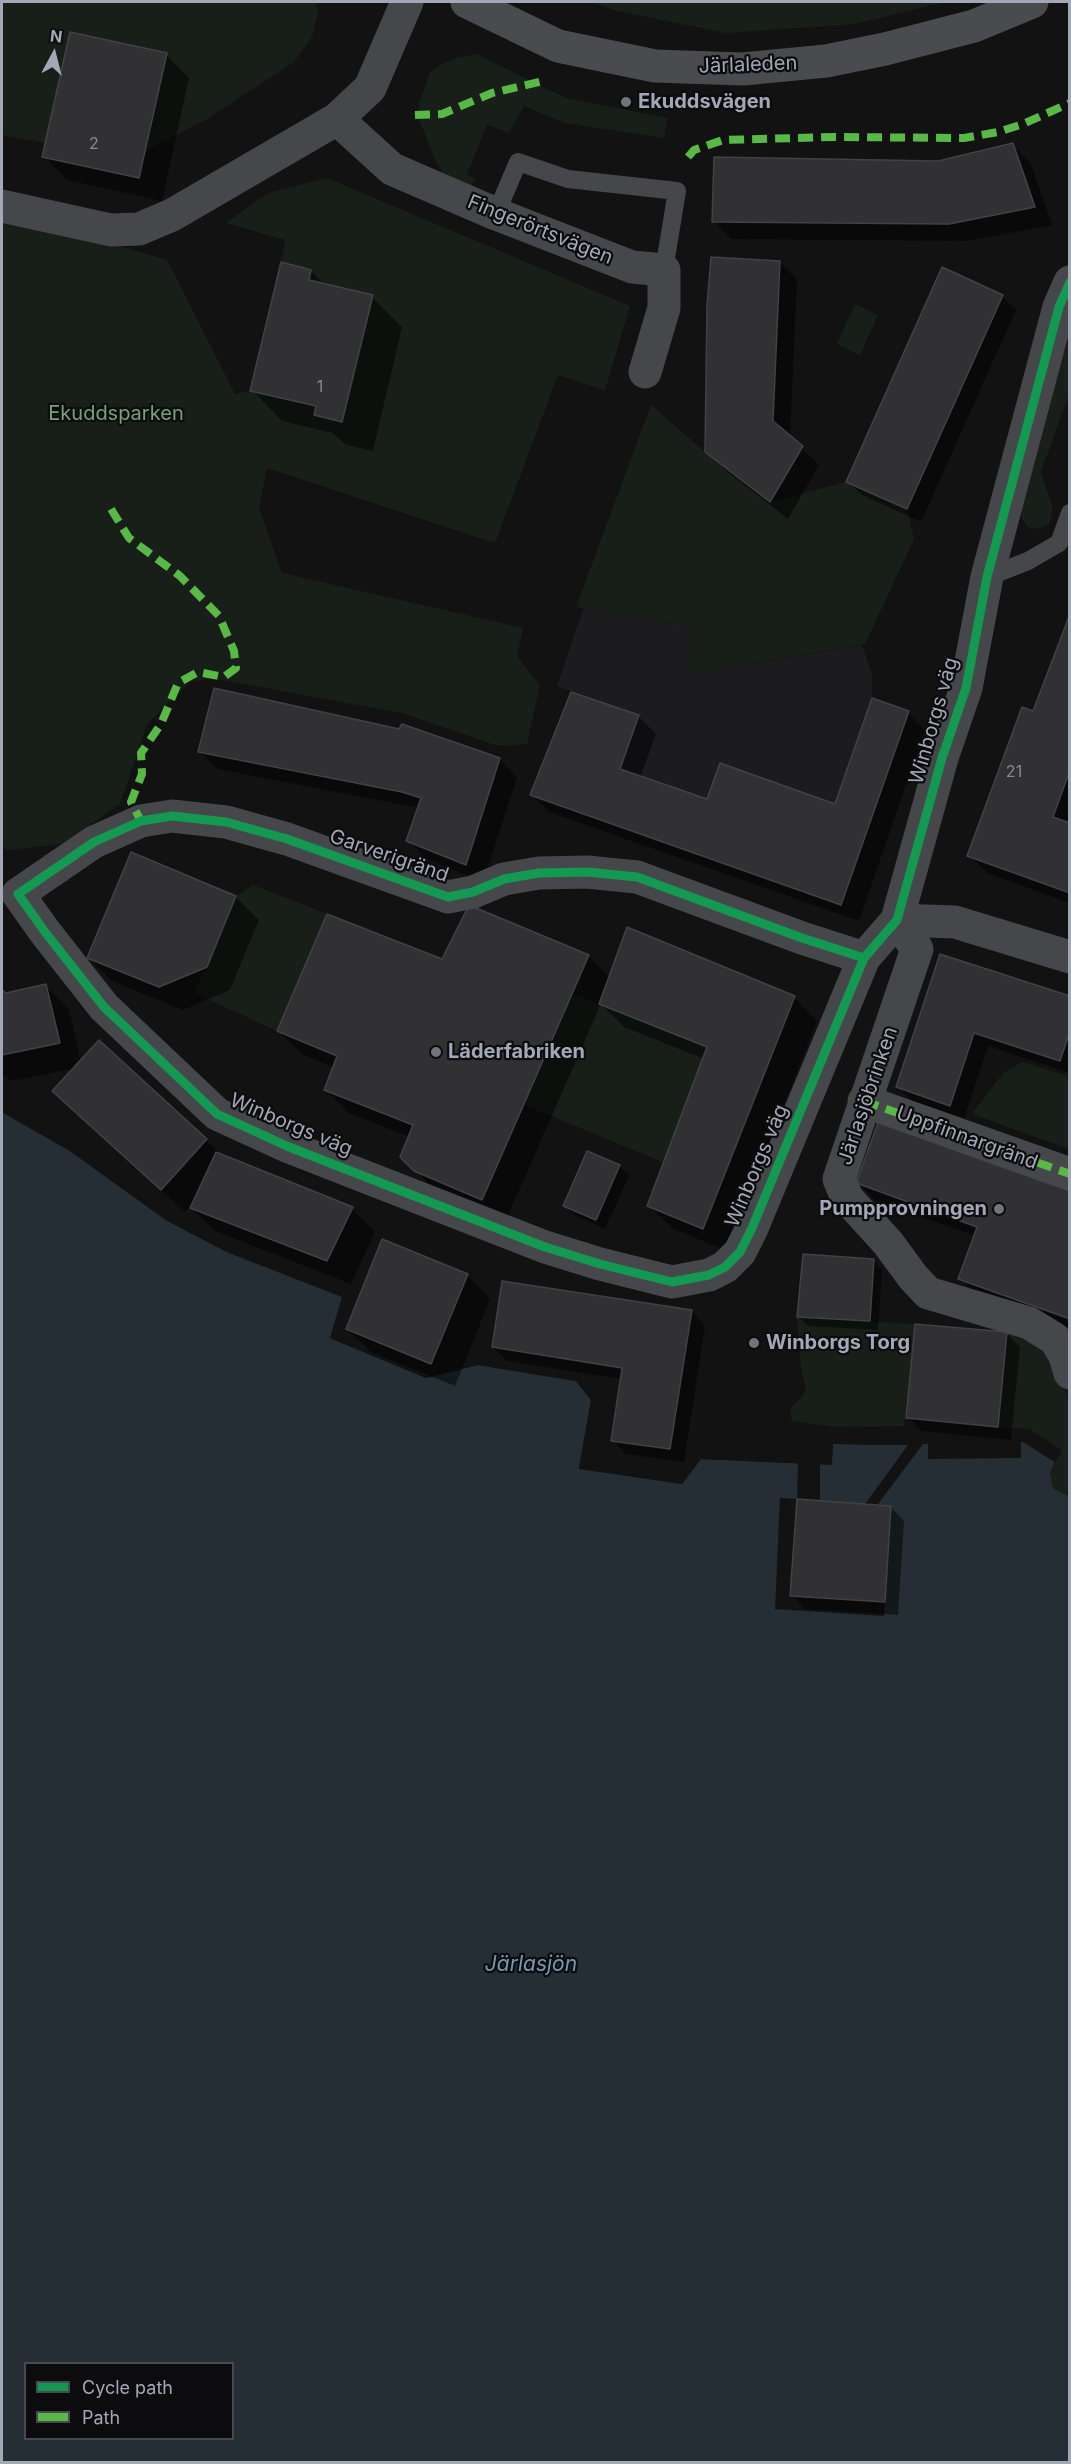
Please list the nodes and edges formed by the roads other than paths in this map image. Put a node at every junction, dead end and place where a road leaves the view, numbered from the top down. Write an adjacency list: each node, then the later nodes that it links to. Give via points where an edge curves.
1 (407, 2): 4 (street, via 370,88)
2 (467, 2): 3 (main road, Järlaleden, via 558,46 655,66 743,69 825,61 885,49 974,27)
3 (1028, 3)
4 (337, 119): 5 (street, via 172,215 139,229 111,230); 6 (street, Fingerörtsvägen, via 392,169)
5 (2, 206)
6 (496, 214): 7 (street, Fingerörtsvägen, via 632,267); 7 (lane, via 518,162 568,179 677,190)
7 (664, 270): 9 (street, via 664,308)
8 (1070, 282): 11 (street, Winborgs väg, via 1059,307)
9 (645, 372)
10 (1070, 513): 11 (lane, via 1059,543)
11 (987, 578): 13 (street, Winborgs väg, via 966,688 942,758)
12 (18, 894): 15 (street, Garverigränd, via 94,842 141,821 172,816 226,822 287,838 448,897 504,879 539,873 637,877); 15 (street, Winborgs väg, via 104,1007 217,1114 289,1147 545,1247 672,1282 709,1275 725,1267 740,1252)
13 (897, 920): 14 (street, via 955,922); 15 (street, Winborgs väg); 16 (street, Järlasjöbrinken, via 917,949)
14 (1070, 957)
15 (864, 958)
16 (864, 1101): 17 (street, Uppfinnargränd); 18 (street, Järlasjöbrinken, via 839,1179 847,1198 928,1293 1029,1323 1055,1339)
17 (1070, 1174)
18 (1070, 1373)

